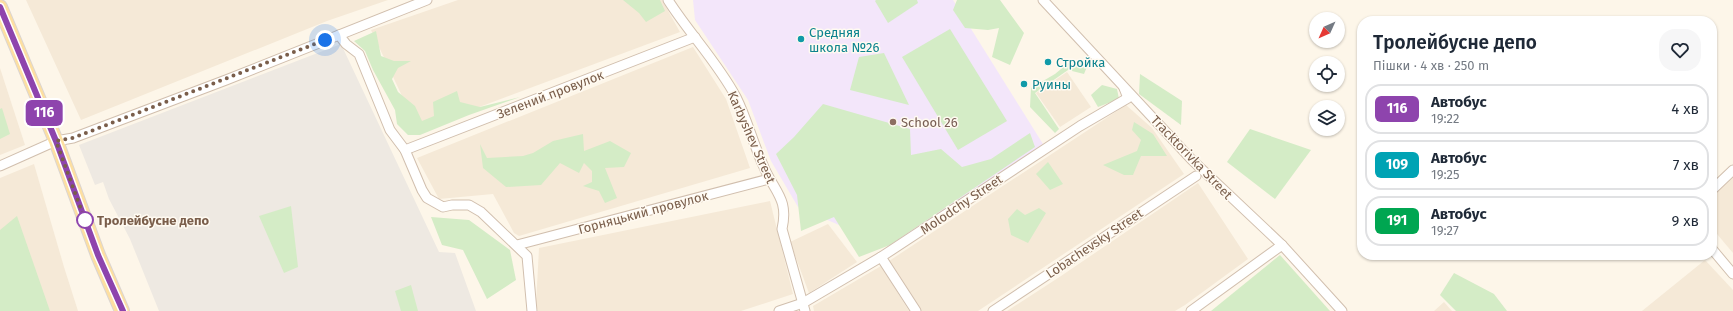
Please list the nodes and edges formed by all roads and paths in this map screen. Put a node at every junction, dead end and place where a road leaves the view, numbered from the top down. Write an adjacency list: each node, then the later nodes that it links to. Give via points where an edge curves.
1 (427, 0): 5 (street)
2 (668, 0): 6 (street, Karbyshev Street)
3 (1043, 0): 7 (street, Tracktorivka Street)
4 (0, 7): 8 (main road)
5 (339, 35): 8 (street, via 73,138); 9 (street, via 358,54 390,130)
6 (695, 37): 9 (street, Зелений провулок); 13 (street, Karbyshev Street, via 736,96)
7 (1123, 85): 16 (street, Tracktorivka Street, via 1192,160); 18 (street, Molodchy Street, via 1128,98 1080,126)
8 (56, 141): 10 (street); 21 (main road, via 98,255)
9 (405, 150): 15 (street, via 428,198 443,207 469,205 481,212)
10 (0, 166)
11 (1733, 170): 14 (street)
12 (1196, 176): 25 (street, Lobachevsky Street)
13 (769, 179): 15 (street, Горняцький провулок); 20 (street, Karbyshev Street, via 782,199 785,217 782,229)
14 (1717, 185)
15 (517, 245): 22 (street, via 527,256)
16 (1282, 245): 26 (street); 27 (street, Tracktorivka Street)
17 (1717, 255): 19 (street)
18 (881, 257): 20 (street, Molodchy Street); 24 (street)
19 (1733, 274)
20 (804, 307): 23 (street, Molodchy Street)
21 (122, 311)
22 (532, 311)
23 (779, 311)
24 (916, 311)
25 (992, 311)
26 (1191, 311)
27 (1342, 311)

